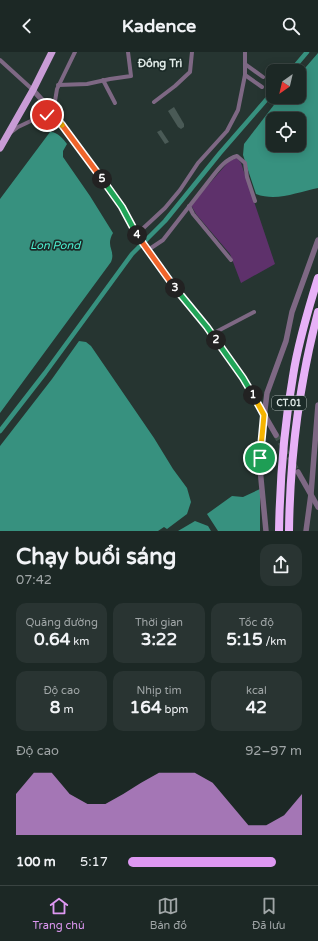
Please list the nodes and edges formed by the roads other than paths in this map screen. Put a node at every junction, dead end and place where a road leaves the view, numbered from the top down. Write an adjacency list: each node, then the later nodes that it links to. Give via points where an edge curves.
1 (52, 52): 13 (main road)
2 (75, 52): 11 (street)
3 (128, 52): 10 (street, via 131,76)
4 (192, 52): 14 (street, via 190,72)
5 (245, 52): 7 (street)
6 (0, 60): 13 (street)
7 (245, 64): 8 (street); 9 (street)
8 (245, 75): 12 (street); 21 (street, via 238,110 227,131 198,163 165,208)
9 (263, 77)
10 (103, 80): 11 (street, via 87,84); 15 (street)
11 (58, 85): 16 (street)
12 (262, 87)
13 (33, 90): 16 (street); 17 (main road)
14 (154, 102)
15 (115, 103)
16 (52, 111): 17 (street); 21 (street, via 122,207)
17 (9, 134): 18 (main road)
18 (0, 148)
19 (255, 201): 20 (street, via 244,163 237,156 219,168)
20 (189, 206): 23 (street, via 162,240); 24 (street, via 192,214)
21 (138, 236): 23 (street)
22 (318, 240): 30 (street, via 267,393)
23 (146, 248): 28 (street, via 178,294)
24 (231, 260)
25 (318, 278): 36 (highway, CT.01, via 293,374 285,430)
26 (254, 312): 28 (street)
27 (318, 312): 37 (highway, CT.01, via 296,422 290,483)
28 (212, 334): 30 (street, via 243,378)
29 (318, 405): 33 (street)
30 (264, 415): 31 (street); 35 (street, via 260,458)
31 (276, 435)
32 (298, 472): 33 (street)
33 (311, 494): 34 (street); 38 (street)
34 (318, 507)
35 (266, 531)
36 (280, 531)
37 (289, 531)
38 (306, 531)

